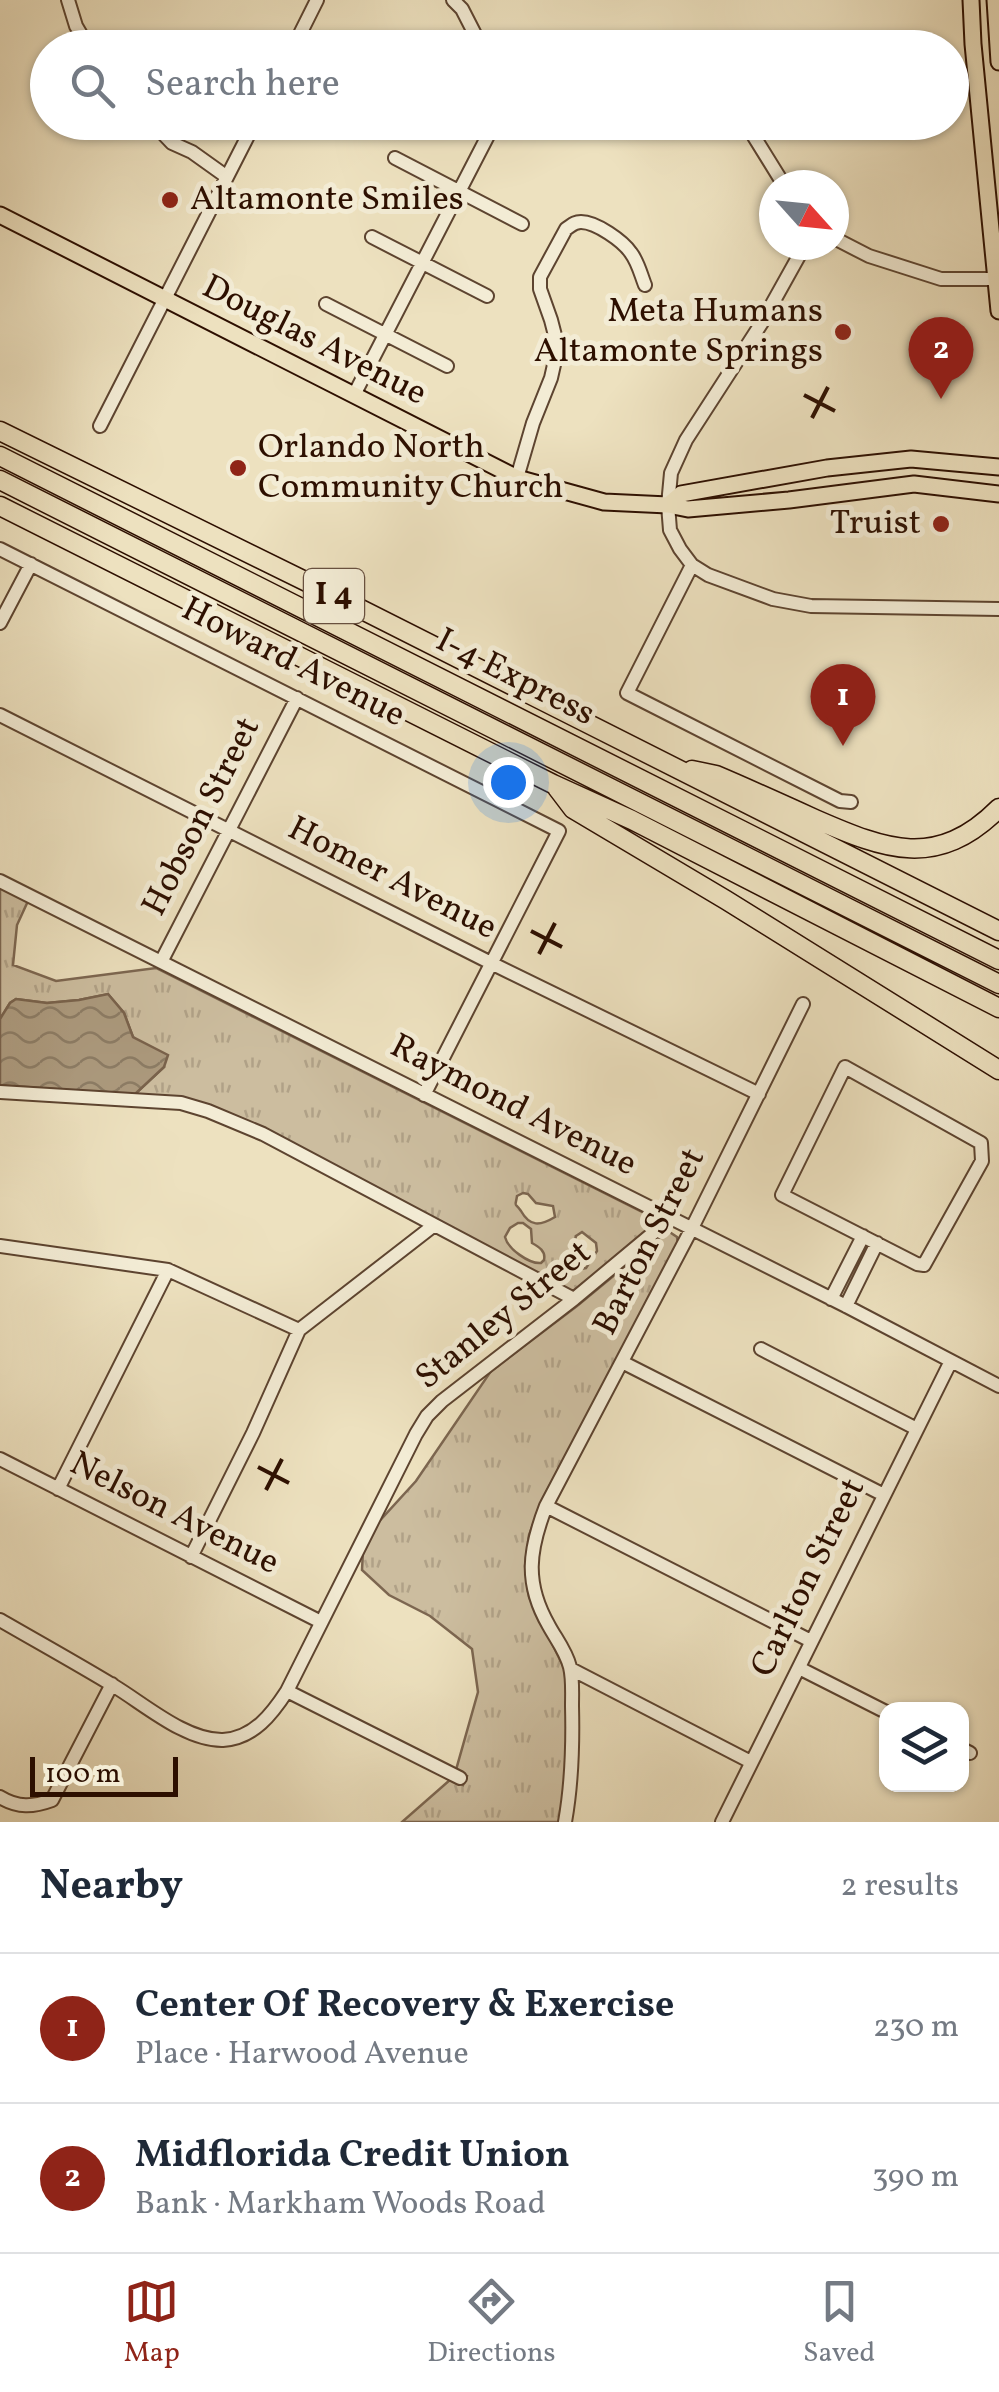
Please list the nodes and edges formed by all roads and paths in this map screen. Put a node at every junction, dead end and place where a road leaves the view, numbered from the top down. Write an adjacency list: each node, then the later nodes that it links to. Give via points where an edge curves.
1 (68, 0): 6 (street)
2 (318, 0): 7 (street)
3 (453, 0): 8 (street)
4 (971, 0): 24 (main road)
5 (996, 0): 9 (main road)
6 (78, 30)
7 (302, 30)
8 (473, 30)
9 (999, 62)
10 (169, 140): 16 (street)
11 (246, 140): 16 (street)
12 (486, 140): 17 (street)
13 (757, 140): 15 (street)
14 (395, 158): 17 (street)
15 (775, 170)
16 (227, 178): 27 (street)
17 (460, 192): 19 (street); 23 (street)
18 (0, 215): 27 (main road, Douglas Avenue)
19 (522, 224)
20 (372, 237): 23 (street)
21 (849, 246): 24 (street, via 941,280)
22 (797, 260): 40 (street, via 686,440 671,474)
23 (424, 263): 26 (street); 30 (street)
24 (996, 279): 29 (main road)
25 (645, 285): 37 (street, via 625,246 584,222 566,230 540,277 558,347)
26 (487, 296)
27 (165, 300): 32 (main road, Douglas Avenue); 33 (street)
28 (326, 304): 30 (street)
29 (999, 310)
30 (385, 334): 31 (street); 32 (street)
31 (447, 366)
32 (354, 395): 37 (main road, Douglas Avenue)
33 (100, 426)
34 (0, 431): 49 (highway, I 4)
35 (0, 456): 56 (highway, I-4 Express)
36 (999, 467): 40 (main road, via 928,459 826,468 681,494)
37 (517, 478): 40 (main road, Douglas Avenue, via 604,502)
38 (0, 480): 59 (highway, I-4 Express)
39 (999, 494): 40 (main road, Douglas Avenue, via 914,484 688,509)
40 (668, 505): 44 (street, via 670,530)
41 (0, 506): 50 (highway, I 4)
42 (0, 549): 43 (street, Howard Avenue)
43 (31, 564): 46 (street); 47 (street, Howard Avenue)
44 (692, 565): 45 (street, via 731,585 811,606); 51 (street, via 626,693)
45 (999, 609)
46 (0, 623)
47 (296, 698): 53 (street, Hobson Street); 58 (street, Howard Avenue, via 559,831)
48 (0, 715): 53 (street, Homer Avenue)
49 (665, 764): 52 (highway, via 716,775 896,848 952,841); 55 (highway, I 4)
50 (553, 784): 61 (highway, I 4); 62 (highway, via 574,809)
51 (851, 802)
52 (999, 808)
53 (230, 830): 57 (street, Hobson Street); 58 (street, Homer Avenue)
54 (0, 882): 57 (street, Raymond Avenue)
55 (999, 930)
56 (999, 960)
57 (161, 962): 65 (street, Raymond Avenue)
58 (493, 964): 64 (street, Homer Avenue); 65 (street)
59 (999, 984)
60 (803, 1004): 64 (street, Barton Street)
61 (999, 1008)
62 (999, 1070)
63 (0, 1092): 67 (street, via 181,1103 208,1111)
64 (759, 1094): 68 (street, Barton Street)
65 (424, 1095): 66 (street, Raymond Avenue)
66 (670, 1219): 68 (street, Raymond Avenue); 73 (street, Stanley Street)
67 (433, 1226): 73 (street); 76 (street)
68 (691, 1230): 74 (street, Raymond Avenue); 79 (street, Barton Street)
69 (864, 1236): 70 (street); 70 (street, via 782,1194 845,1067 983,1149 924,1265); 74 (street)
70 (878, 1243): 75 (street)
71 (0, 1246): 72 (street)
72 (168, 1270): 76 (street); 83 (street)
73 (574, 1299): 88 (street, Stanley Street, via 427,1416)
74 (831, 1299): 75 (street, Raymond Avenue)
75 (846, 1306): 78 (street, Raymond Avenue)
76 (300, 1330): 86 (street)
77 (761, 1349): 81 (street)
78 (951, 1361): 80 (street, Raymond Avenue); 81 (street, Carlton Street)
79 (622, 1362): 84 (street); 85 (street, Barton Street)
80 (999, 1386)
81 (917, 1429): 84 (street, Carlton Street)
82 (0, 1459): 83 (street, Nelson Avenue)
83 (58, 1489): 86 (street, Nelson Avenue)
84 (884, 1494): 89 (street, Carlton Street)
85 (546, 1506): 89 (street); 91 (street, Barton Street, via 530,1567 535,1596)
86 (191, 1557): 88 (street, Nelson Avenue)
87 (0, 1620): 92 (street, Stanley Street)
88 (321, 1622): 93 (street, Stanley Street)
89 (811, 1641): 90 (street, Carlton Street)
90 (798, 1668): 94 (street); 95 (street, Carlton Street)
91 (571, 1669): 95 (street); 98 (street)
92 (112, 1684): 93 (street, Stanley Street, via 181,1728 228,1740 253,1731); 97 (street, via 52,1800 27,1806)
93 (287, 1690): 96 (street)
94 (879, 1708)
95 (752, 1762): 99 (street, Carlton Street)
96 (460, 1778)
97 (0, 1797)
98 (566, 1822)
99 (722, 1822)

